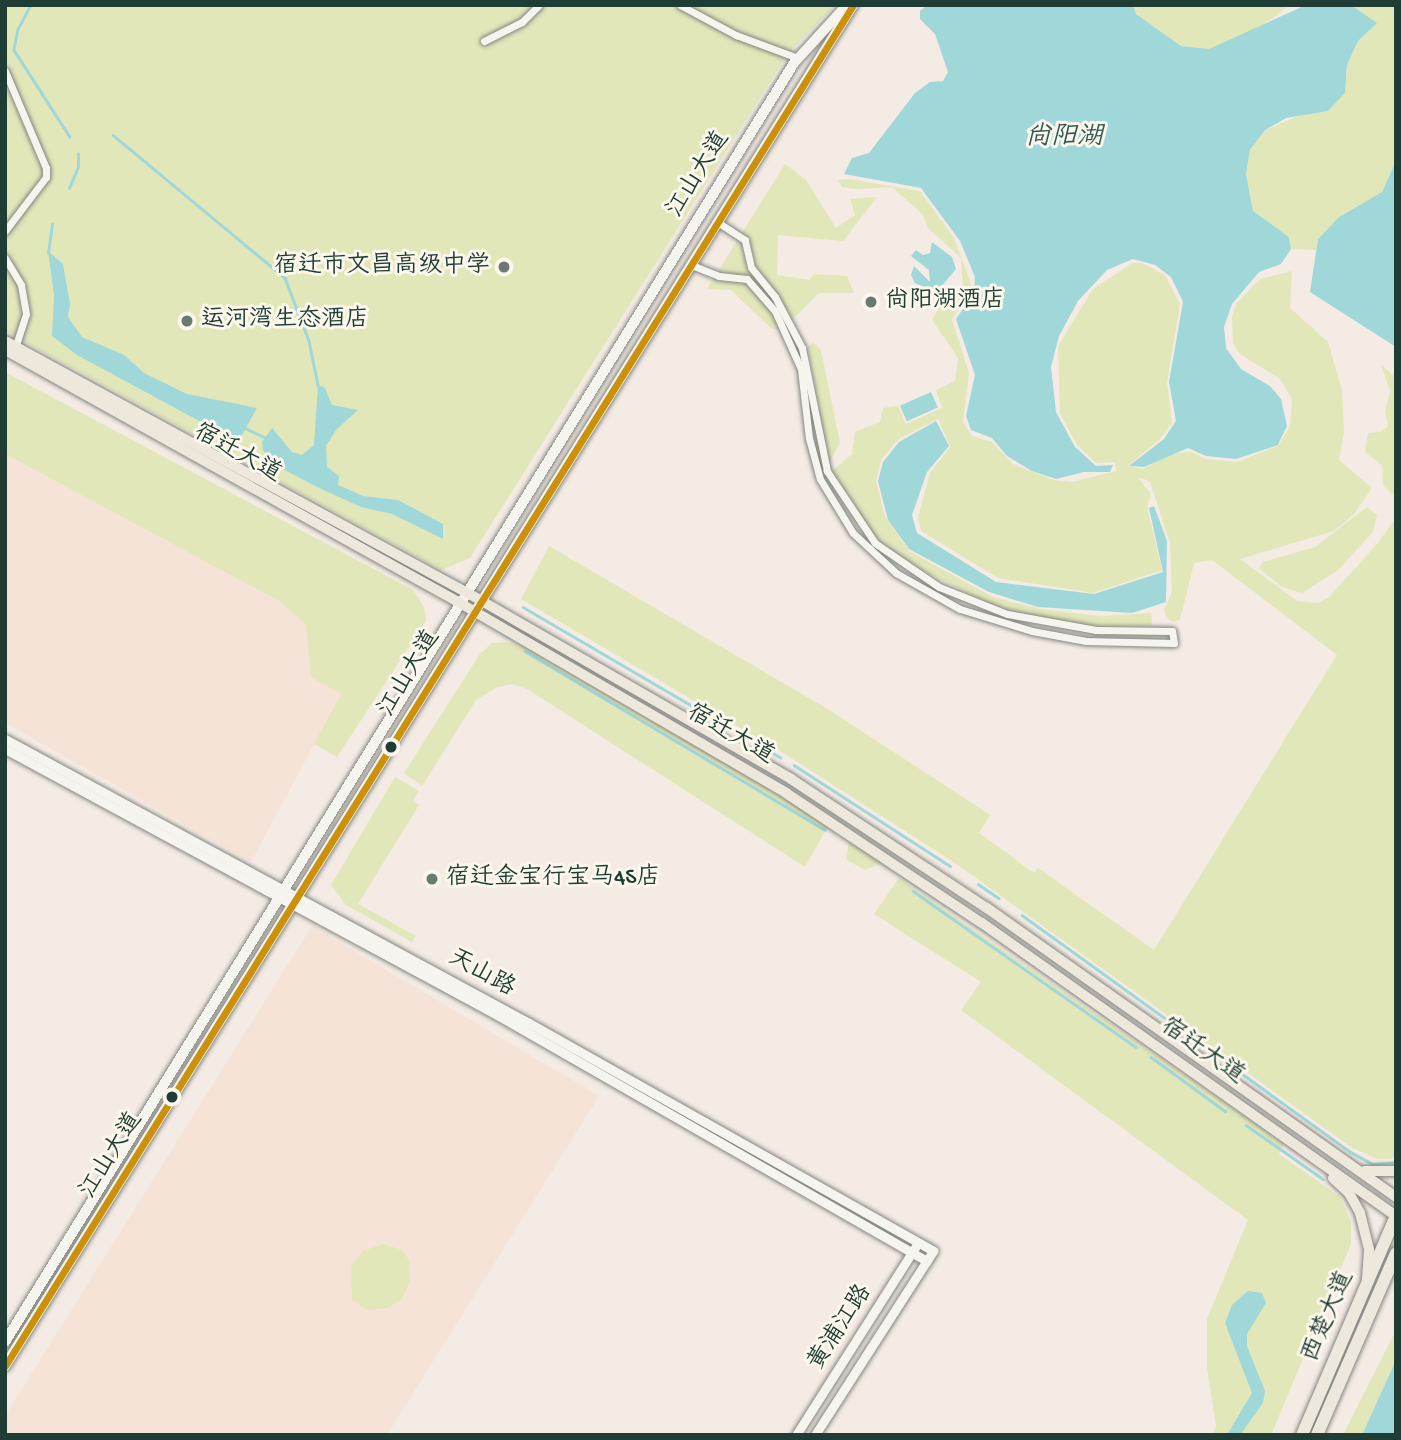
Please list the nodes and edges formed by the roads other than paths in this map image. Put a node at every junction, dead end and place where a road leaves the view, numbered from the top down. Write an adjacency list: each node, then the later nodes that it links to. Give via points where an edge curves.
1 (539, 5): 5 (street, via 522,22)
2 (680, 5): 6 (street, via 736,35)
3 (847, 5): 6 (main road, 江山大道)
4 (853, 5): 8 (main road, 江山大道)
5 (484, 41)
6 (798, 58): 13 (main road, 江山大道)
7 (5, 71): 9 (street, via 46,177)
8 (720, 224): 11 (main road, 江山大道); 11 (street, via 745,240 751,267 775,297 802,348 827,471 875,543 930,582 998,611 1074,627 1172,631 1174,643 1086,641 1032,631 960,609 896,573 853,533 820,479 809,439 801,369 775,310 747,279 719,276)
9 (5, 231)
10 (5, 258): 12 (street, via 25,300 26,314)
11 (694, 266): 14 (main road, 江山大道)
12 (10, 348): 13 (main road, 宿迁大道)
13 (463, 598): 14 (main road, 宿迁大道); 17 (main road, 江山大道)
14 (477, 605): 18 (main road, 江山大道); 19 (main road, 宿迁大道, via 843,829); 20 (main road, 宿迁大道, via 791,779 987,908)
15 (5, 739): 17 (street, 天山路)
16 (5, 748): 17 (street, 天山路)
17 (286, 893): 18 (street, 天山路); 32 (main road, 江山大道)
18 (298, 900): 24 (street, 天山路); 25 (street, 天山路); 33 (main road, 江山大道)
19 (1303, 1150): 23 (main road, 宿迁大道); 30 (main road, via 1349,1193 1360,1213 1369,1250)
20 (1352, 1166): 21 (main road, via 1372,1174); 22 (main road, 宿迁大道)
21 (1396, 1171)
22 (1396, 1197)
23 (1396, 1216): 30 (highway, 西楚大道)
24 (919, 1242): 25 (street, 黄浦江路); 26 (street, 天山路)
25 (913, 1251): 28 (street, 天山路); 34 (street, 黄浦江路)
26 (933, 1251): 28 (street, 黄浦江路)
27 (1396, 1253): 31 (highway, 西楚大道)
28 (927, 1261): 35 (street, 黄浦江路)
29 (1396, 1268): 31 (main road)
30 (1366, 1284): 36 (highway, 西楚大道)
31 (1380, 1289): 37 (highway, 西楚大道)
32 (5, 1342)
33 (5, 1366)
34 (796, 1435)
35 (815, 1435)
36 (1302, 1435)
37 (1317, 1435)

